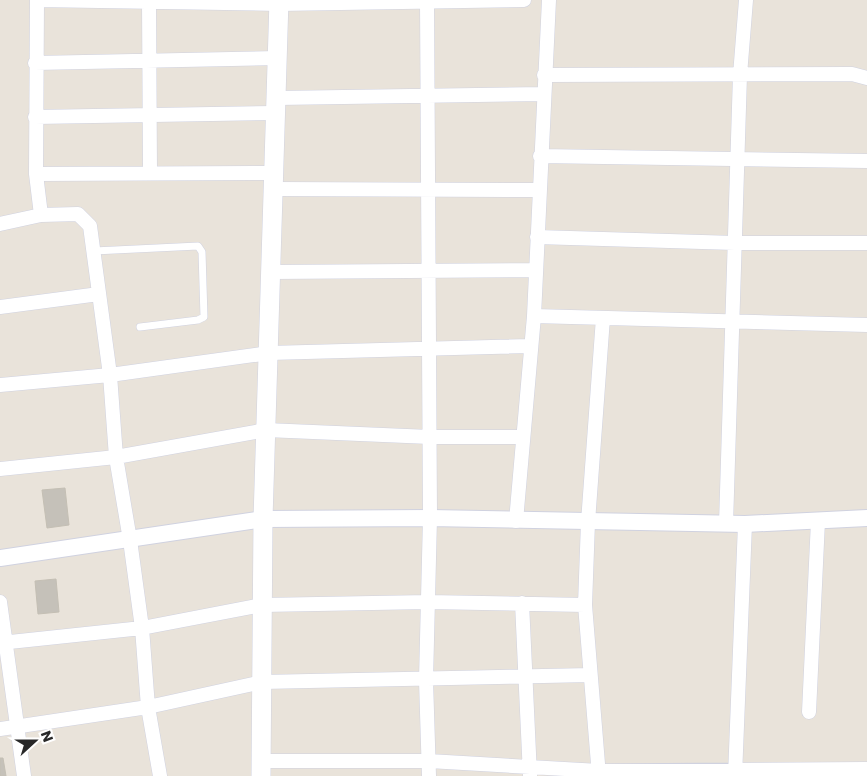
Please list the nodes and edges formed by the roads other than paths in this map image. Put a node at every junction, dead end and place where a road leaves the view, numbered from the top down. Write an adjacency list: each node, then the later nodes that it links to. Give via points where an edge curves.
1 (37, 0): 5 (street); 10 (street)
2 (524, 0): 6 (street)
3 (549, 0): 11 (street)
4 (746, 0): 12 (street)
5 (149, 1): 7 (street); 9 (street)
6 (427, 1): 7 (street); 15 (street)
7 (279, 2): 8 (main road)
8 (278, 58): 9 (street); 16 (main road)
9 (149, 60): 10 (street); 17 (street)
10 (35, 63): 18 (street)
11 (544, 75): 12 (street); 14 (street)
12 (740, 75): 13 (street, via 852,74); 20 (street)
13 (867, 78)
14 (543, 94): 15 (street); 19 (street)
15 (428, 96): 16 (street); 26 (street)
16 (276, 106): 17 (street); 24 (main road)
17 (148, 115): 18 (street); 22 (street)
18 (35, 117): 23 (street)
19 (540, 156): 20 (street); 25 (street)
20 (737, 158): 21 (street); 30 (street)
21 (867, 161)
22 (150, 172): 23 (street); 24 (street)
23 (36, 174): 27 (street)
24 (274, 181): 26 (street); 35 (main road)
25 (538, 190): 26 (street); 29 (street)
26 (428, 191): 33 (street)
27 (41, 215): 28 (street); 32 (street, via 78,214 90,226)
28 (0, 224)
29 (536, 237): 30 (street); 34 (street)
30 (735, 243): 31 (street); 40 (street)
31 (867, 243)
32 (94, 251): 36 (street); 42 (lane, via 198,246 200,249 204,317)
33 (429, 270): 34 (street); 35 (street); 44 (street)
34 (535, 270): 38 (street)
35 (271, 272): 45 (main road)
36 (99, 294): 37 (street); 46 (street)
37 (0, 307)
38 (534, 316): 39 (street); 43 (street)
39 (603, 318): 40 (street); 58 (street)
40 (732, 323): 41 (street); 59 (street)
41 (867, 325)
42 (140, 327)
43 (531, 346): 44 (street); 50 (street)
44 (429, 350): 45 (street); 49 (street)
45 (269, 353): 46 (street); 48 (main road)
46 (110, 375): 47 (street); 51 (street)
47 (0, 385)
48 (266, 430): 49 (street); 51 (street); 55 (main road)
49 (430, 437): 50 (street); 53 (street)
50 (523, 437): 57 (street)
51 (116, 457): 52 (street); 61 (street)
52 (0, 469)
53 (430, 518): 55 (street); 57 (street); 64 (street)
54 (867, 518): 56 (street)
55 (263, 519): 61 (street); 66 (main road)
56 (818, 520): 60 (street); 75 (street)
57 (516, 521): 58 (street)
58 (588, 522): 59 (street); 67 (street)
59 (726, 524): 60 (street)
60 (745, 524): 82 (street)
61 (130, 540): 62 (street); 68 (street)
62 (0, 558)
63 (0, 602): 69 (street)
64 (428, 602): 65 (street); 66 (street); 72 (street)
65 (522, 604): 67 (street); 71 (street)
66 (262, 605): 68 (street); 73 (main road)
67 (585, 605): 70 (street)
68 (142, 628): 69 (street); 74 (street)
69 (2, 642): 76 (street)
70 (590, 675): 71 (street); 83 (street)
71 (526, 677): 72 (street); 81 (street)
72 (426, 680): 73 (street); 78 (street)
73 (262, 682): 74 (street); 79 (main road)
74 (148, 707): 76 (street); 85 (street)
75 (809, 712)
76 (19, 726): 77 (street); 84 (street)
77 (0, 729)
78 (429, 761): 79 (street); 81 (street); 86 (street)
79 (261, 768)
80 (867, 769): 82 (street)
81 (530, 772): 83 (street)
82 (736, 773): 83 (street)
83 (599, 774)
84 (24, 776)
85 (160, 776)
86 (429, 776)

